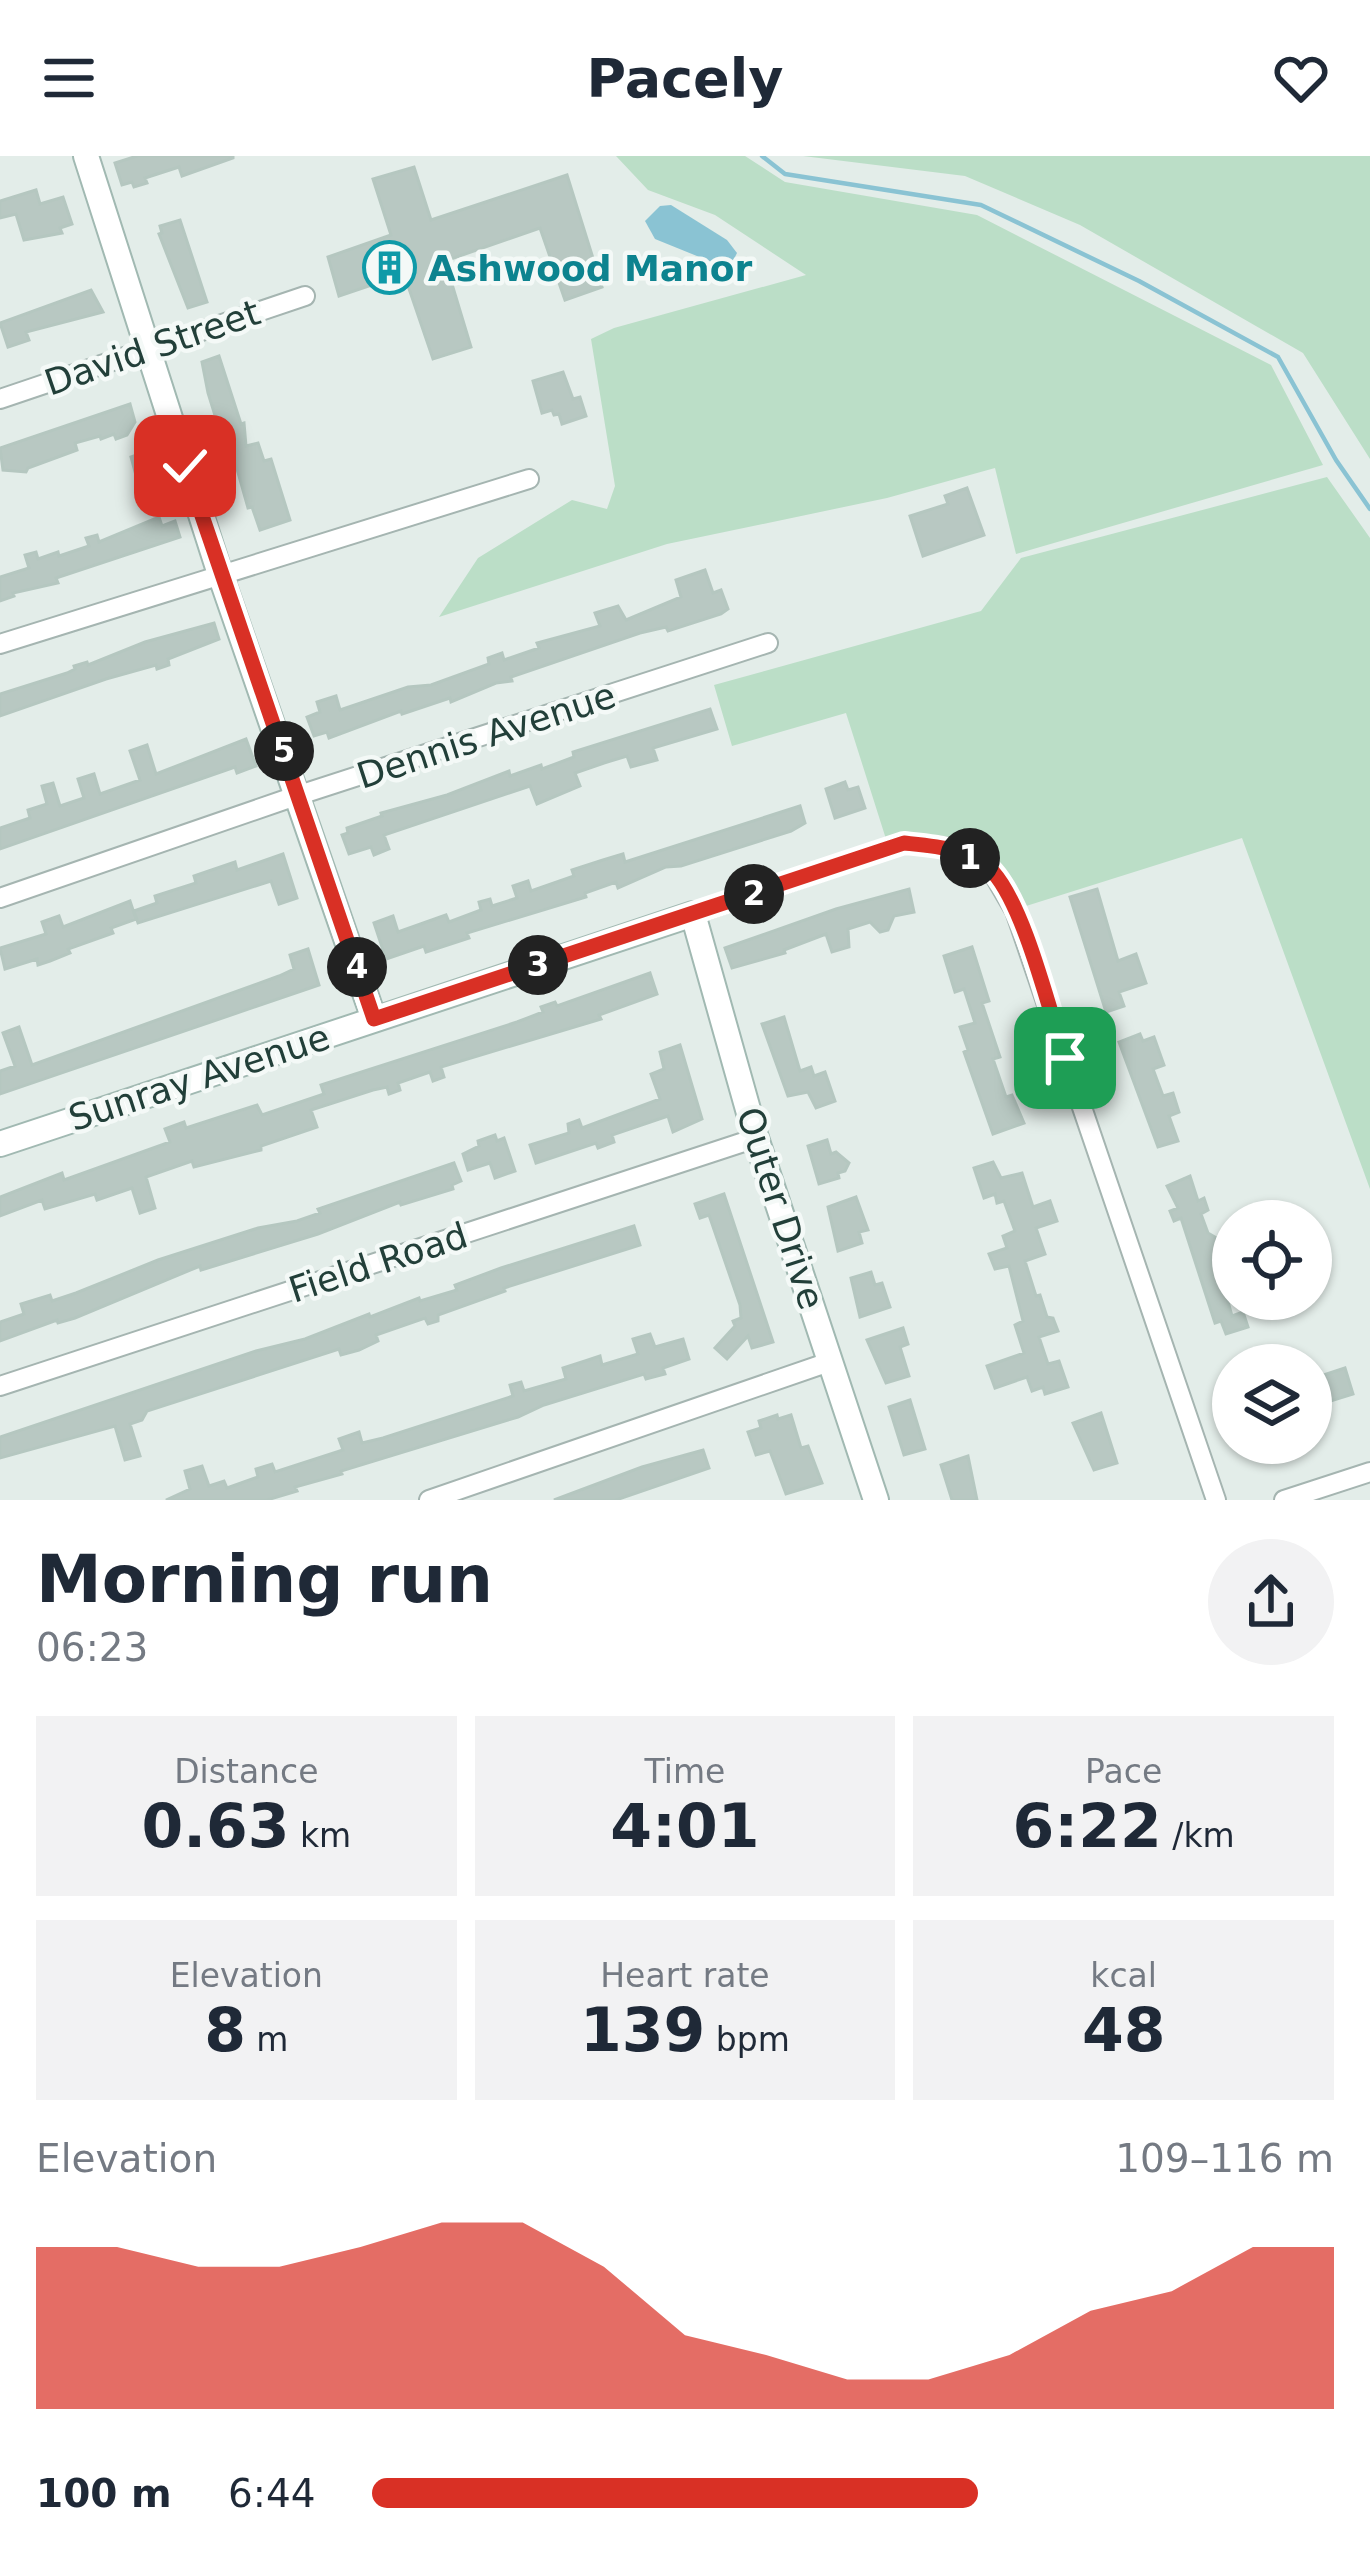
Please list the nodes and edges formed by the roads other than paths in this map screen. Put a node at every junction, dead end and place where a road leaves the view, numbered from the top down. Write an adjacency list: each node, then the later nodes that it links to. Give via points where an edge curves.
1 (86, 156): 3 (street)
2 (305, 296): 3 (street, David Street)
3 (148, 350): 4 (street, David Street); 6 (street)
4 (0, 398)
5 (529, 478): 6 (street)
6 (220, 574): 8 (street); 9 (street)
7 (768, 643): 9 (street, Dennis Avenue)
8 (0, 644)
9 (300, 795): 10 (street, Dennis Avenue); 12 (street)
10 (0, 898)
11 (693, 914): 12 (street, Sunray Avenue); 13 (street, Outer Drive); 20 (street, Sunray Avenue, via 904,843 952,848 992,870 1015,911)
12 (374, 1019): 14 (street, Sunray Avenue)
13 (756, 1138): 15 (street, Outer Drive); 16 (street, Field Road)
14 (0, 1144)
15 (832, 1361): 18 (street); 19 (street, Outer Drive)
16 (0, 1386)
17 (1370, 1472): 21 (street)
18 (429, 1500)
19 (876, 1500)
20 (1216, 1500)
21 (1284, 1500)

